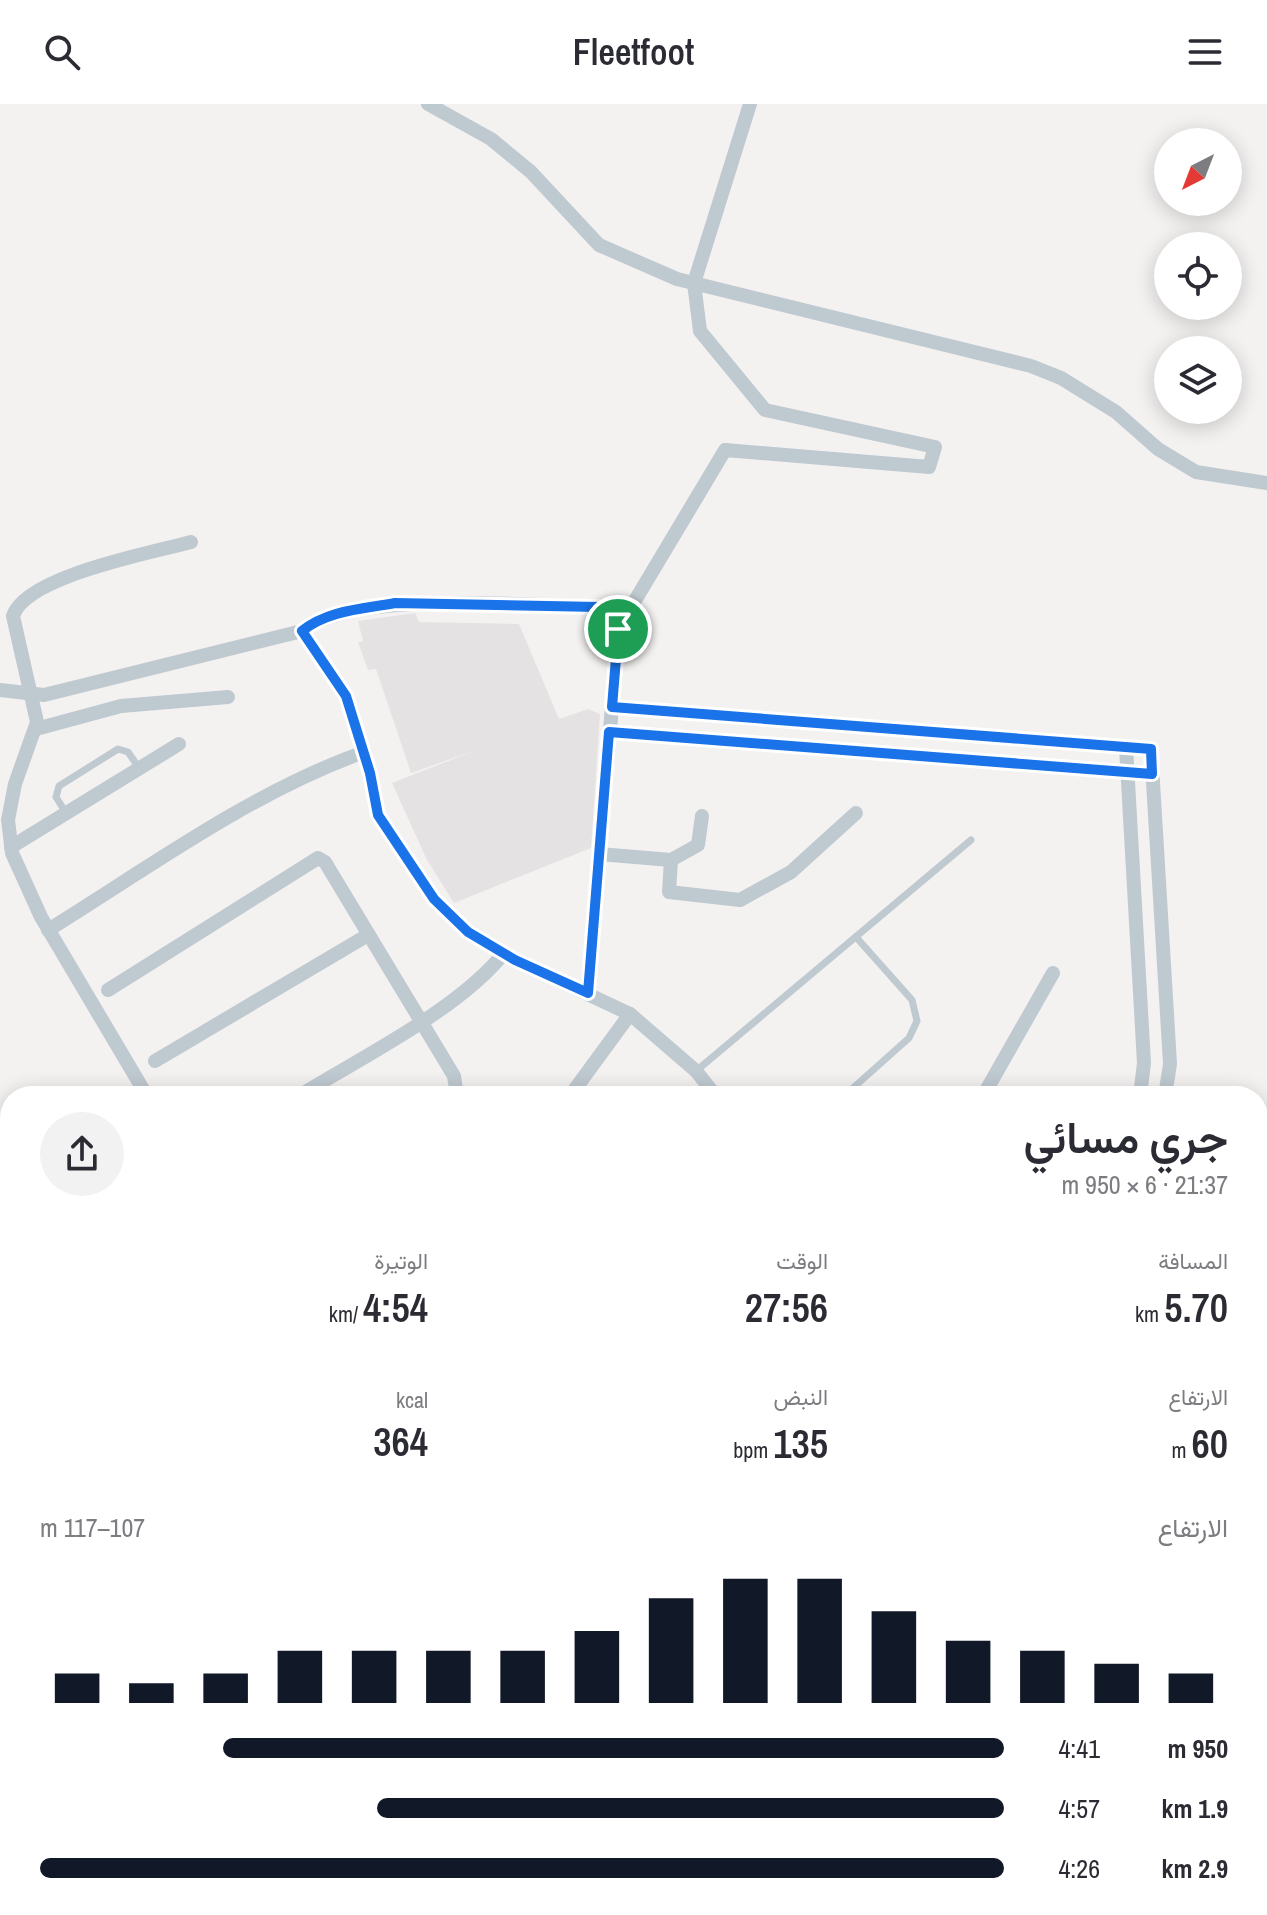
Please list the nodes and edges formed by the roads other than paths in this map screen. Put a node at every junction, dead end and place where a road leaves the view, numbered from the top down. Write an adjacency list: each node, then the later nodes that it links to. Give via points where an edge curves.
1 (428, 104): 3 (street, via 491,139 531,172 599,245)
2 (750, 104): 3 (street)
3 (694, 283): 4 (street, via 1031,366 1116,412 1158,449 1196,472); 7 (street, via 700,331 765,410 935,447 929,467 725,450)
4 (1267, 483)
5 (191, 542): 6 (street, via 40,587 16,607)
6 (6, 625): 10 (street)
7 (618, 629): 8 (street, via 599,607 395,603 339,613); 12 (street, via 612,631 617,646)
8 (302, 631): 10 (street); 17 (street, via 346,696)
9 (0, 690): 10 (street)
10 (33, 695): 13 (street)
11 (228, 697): 13 (street, via 121,706)
12 (612, 707): 14 (street); 16 (street)
13 (36, 729): 24 (street, via 18,771)
14 (609, 732): 19 (street); 27 (street)
15 (179, 744): 18 (street)
16 (1126, 747): 19 (street); 20 (street, via 1151,749)
17 (364, 752): 29 (street, via 321,767 256,801); 32 (street, via 378,815 408,864 468,932)
18 (139, 768): 21 (street); 21 (lane, via 128,752 118,749 57,789)
19 (1127, 772): 20 (street); 47 (street)
20 (1152, 774): 48 (street, via 1170,1064)
21 (66, 813): 26 (street)
22 (856, 813): 28 (street, via 791,872 740,900 669,892)
23 (702, 816): 28 (street, via 698,845)
24 (4, 830): 26 (street)
25 (971, 840): 31 (lane)
26 (11, 847): 29 (street)
27 (599, 854): 28 (street); 35 (street)
28 (671, 860)
29 (48, 930): 40 (street)
30 (368, 935): 34 (street, via 325,862 314,858); 37 (street); 38 (street)
31 (856, 937): 39 (lane); 45 (lane, via 912,1000 917,1021 909,1038)
32 (504, 953): 35 (street); 37 (street, via 487,974)
33 (1053, 973): 46 (street)
34 (108, 990)
35 (588, 993): 36 (street)
36 (630, 1014): 39 (street); 43 (street)
37 (420, 1021): 41 (street); 42 (street)
38 (155, 1061)
39 (696, 1071): 44 (street)
40 (141, 1086)
41 (315, 1086)
42 (455, 1086)
43 (577, 1086)
44 (708, 1086)
45 (855, 1086)
46 (989, 1086)
47 (1141, 1086)
48 (1167, 1086)

